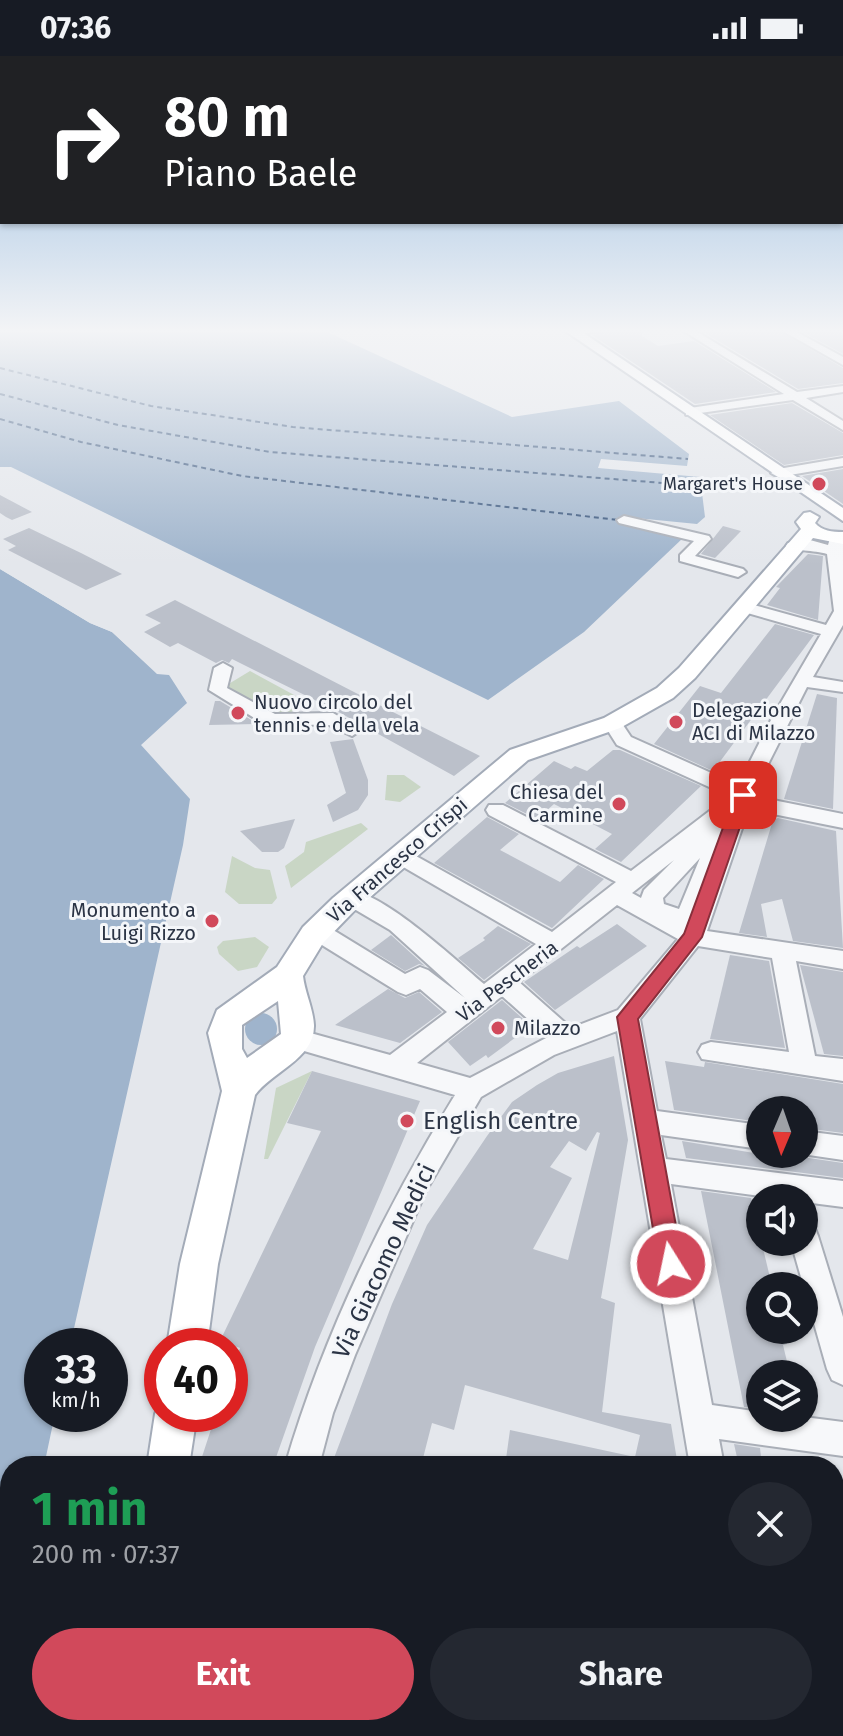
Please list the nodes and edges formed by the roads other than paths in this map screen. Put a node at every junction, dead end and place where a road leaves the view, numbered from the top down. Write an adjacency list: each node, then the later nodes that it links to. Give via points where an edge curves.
1 (685, 408): 4 (main road)
2 (714, 408): 4 (street)
3 (815, 408): 5 (street)
4 (690, 412): 7 (main road)
5 (843, 426)
6 (843, 462): 7 (street)
7 (778, 473): 8 (main road)
8 (815, 514): 9 (main road); 11 (main road); 12 (main road)
9 (843, 516)
10 (624, 520): 13 (street, via 704,539 685,558)
11 (838, 542): 12 (street); 15 (street)
12 (793, 546): 14 (main road)
13 (738, 572)
14 (743, 607): 15 (street); 19 (main road, via 665,693)
15 (839, 622): 17 (street)
16 (223, 668): 20 (street, via 218,690 271,720 333,719)
17 (803, 681): 18 (street); 21 (street)
18 (843, 687)
19 (612, 723): 21 (street, via 624,741); 26 (main road, Via Francesco Crispi, via 519,755)
20 (352, 730)
21 (743, 795): 23 (street, via 773,807); 24 (street, Via Pescheria); 25 (street)
22 (496, 810): 27 (street)
23 (843, 821)
24 (705, 826): 25 (street); 27 (street, Via Pescheria)
25 (728, 837): 30 (street)
26 (400, 856): 28 (main road, Via Francesco Crispi); 31 (street)
27 (626, 889): 30 (street); 31 (street, Via Pescheria)
28 (352, 897): 29 (main road, Via Francesco Crispi); 35 (street, via 398,924)
29 (317, 931): 34 (main road, Via Francesco Crispi); 35 (street, via 406,986 420,976)
30 (693, 937): 32 (street); 36 (street)
31 (555, 944): 35 (street, Via Pescheria)
32 (783, 952): 33 (street); 40 (street)
33 (843, 960)
34 (288, 975): 38 (main road); 44 (main road, via 238,1009 225,1026 226,1050)
35 (485, 998): 37 (street); 41 (street, Via Pescheria)
36 (627, 1017): 37 (street); 45 (street)
37 (566, 1038): 43 (street)
38 (296, 1039): 41 (street); 44 (main road, via 256,1070)
39 (711, 1052): 40 (street)
40 (804, 1065): 42 (street)
41 (395, 1066): 43 (street)
42 (843, 1070)
43 (472, 1089): 60 (street, Via Giacomo Medici, via 415,1184 341,1351)
44 (239, 1091): 54 (main road)
45 (646, 1121): 46 (street); 49 (street)
46 (746, 1135)
47 (818, 1145): 48 (street)
48 (843, 1148)
49 (655, 1170): 50 (street); 56 (street)
50 (746, 1185)
51 (818, 1194): 52 (street)
52 (841, 1194)
53 (810, 1256): 55 (street)
54 (190, 1328)
55 (843, 1369)
56 (699, 1420): 58 (street); 61 (street)
57 (173, 1432): 59 (main road)
58 (843, 1439)
59 (170, 1456)
60 (305, 1456)
61 (705, 1456)

